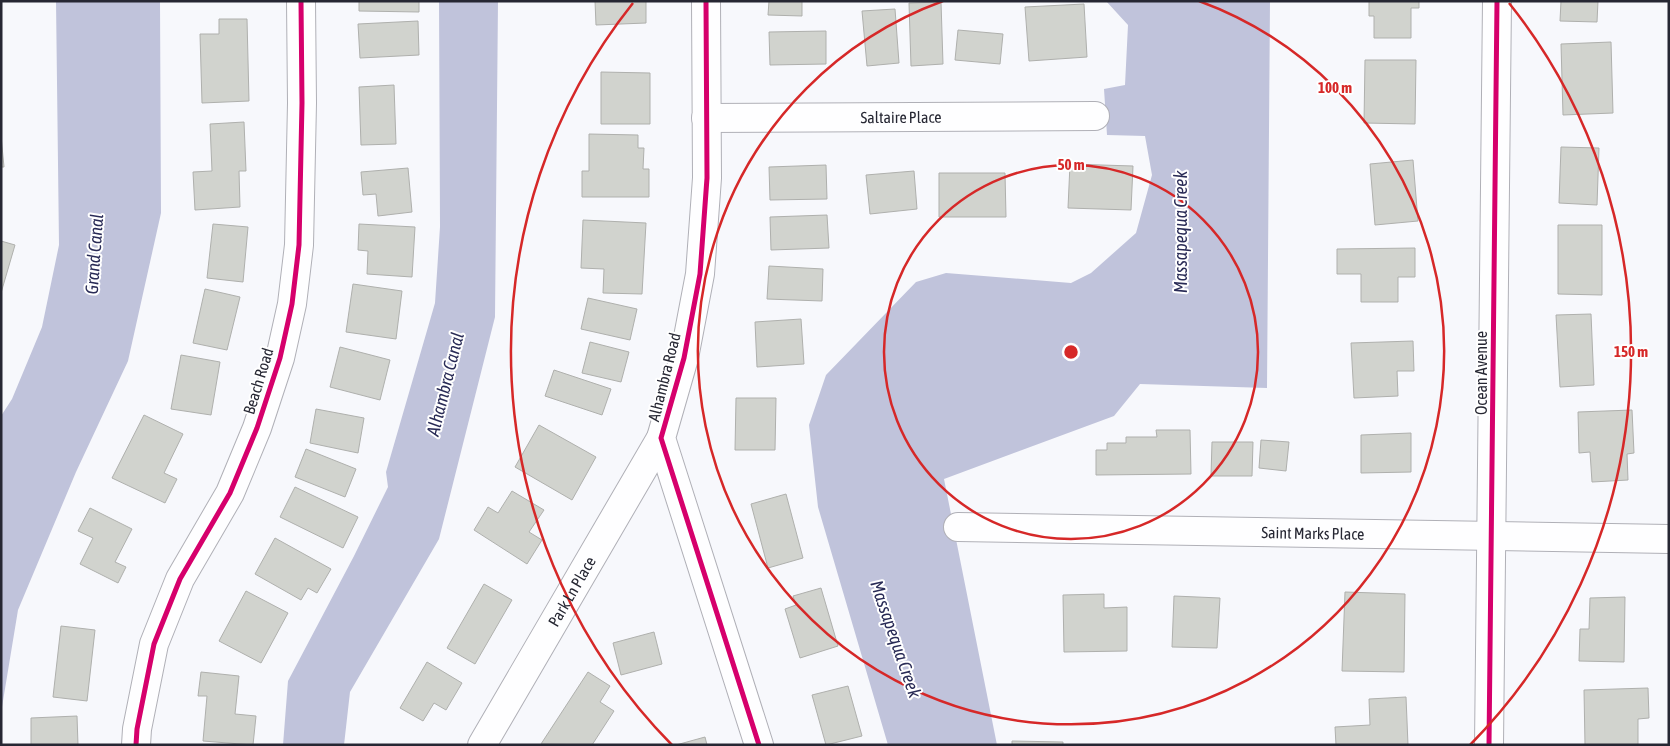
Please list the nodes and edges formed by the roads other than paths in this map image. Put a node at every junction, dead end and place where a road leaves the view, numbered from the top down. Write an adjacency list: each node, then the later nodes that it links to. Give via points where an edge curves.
1 (301, 1): 10 (street, Beach Road, via 300,245 292,304 282,349 257,428 230,493 180,579 154,644)
2 (706, 1): 5 (street, Alhambra Road)
3 (1497, 1): 8 (street, Ocean Avenue)
4 (1095, 116): 5 (street, Saltaire Place)
5 (706, 118): 6 (street, Alhambra Road, via 707,178 700,274 684,358)
6 (661, 438): 11 (street, Park Ln Place); 12 (street, Alhambra Road)
7 (958, 526): 8 (street, Saint Marks Place)
8 (1493, 536): 9 (street, Saint Marks Place); 13 (street, Ocean Avenue)
9 (1669, 540)
10 (136, 745)
11 (482, 745)
12 (759, 745)
13 (1489, 745)

